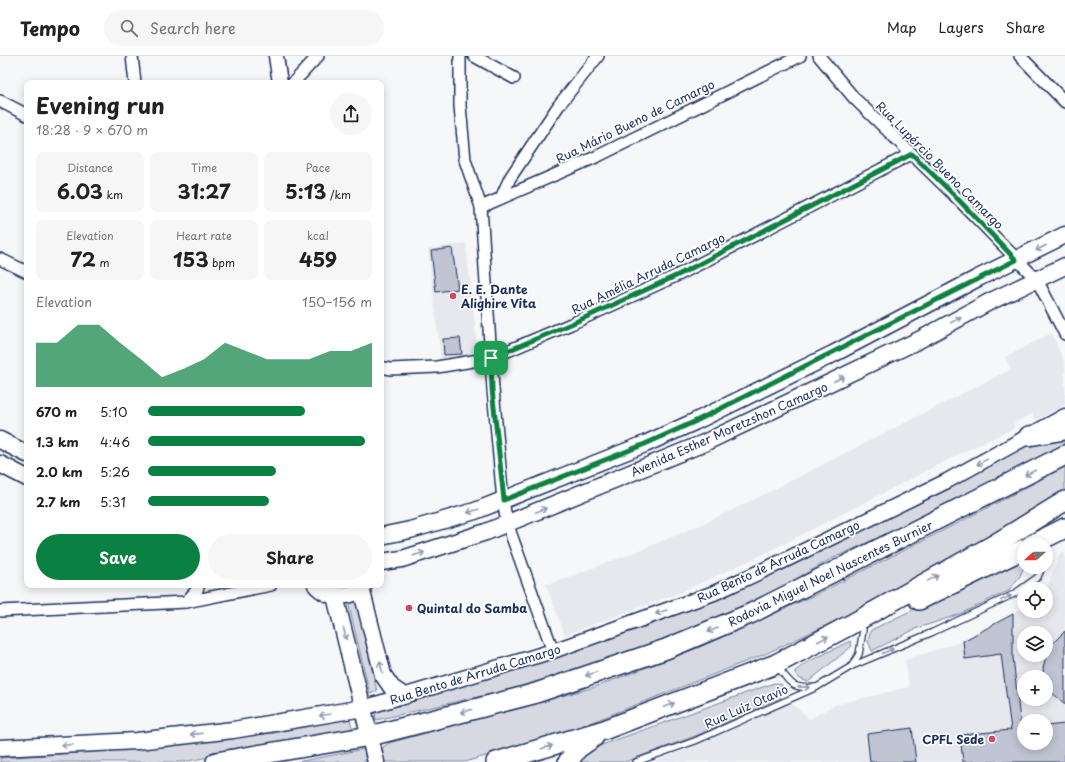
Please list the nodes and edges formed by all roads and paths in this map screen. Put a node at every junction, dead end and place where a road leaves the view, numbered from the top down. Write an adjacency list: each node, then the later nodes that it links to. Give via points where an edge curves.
1 (132, 56): 11 (street)
2 (276, 56): 12 (street)
3 (318, 56): 13 (street)
4 (460, 56): 19 (street, via 460,106 465,160)
5 (474, 56): 10 (street)
6 (598, 56): 18 (street, via 558,105 510,178)
7 (800, 56): 18 (street, Rua Mário Bueno de Camargo, via 598,156)
8 (819, 56): 17 (street, Rua Lupércio Bueno Camargo, via 854,98)
9 (1020, 56): 15 (street)
10 (514, 78)
11 (135, 80)
12 (280, 80)
13 (295, 80)
14 (0, 101): 16 (street)
15 (1065, 102)
16 (24, 113)
17 (912, 154): 22 (street, Rua Lupércio Bueno Camargo); 27 (street, Rua Amélia Arruda Camargo, via 678,275)
18 (501, 198): 19 (street, Rua Mário Bueno de Camargo)
19 (481, 207): 27 (street)
20 (1065, 235): 22 (main road, Avenida Esther Moretzshon Camargo, one-way to 22)
21 (0, 259): 24 (street)
22 (1016, 260): 25 (street, Rua Lupércio Bueno Camargo); 37 (main road, Avenida Esther Moretzshon Camargo, via 694,422)
23 (1065, 266): 25 (main road, Avenida Esther Moretzshon Camargo)
24 (24, 271)
25 (1037, 280): 26 (street, Rua Lupércio Bueno Camargo); 39 (main road, Avenida Esther Moretzshon Camargo, one-way to 25, via 744,425)
26 (1065, 334)
27 (491, 358): 28 (street, Rua Amélia Arruda Camargo, via 437,367); 37 (street)
28 (384, 368)
29 (1065, 416): 31 (street, Rua Bento de Arruda Camargo)
30 (1065, 430): 31 (highway)
31 (1028, 436): 55 (street, Rua Bento de Arruda Camargo, one-way to 55, via 947,481 721,590)
32 (0, 440): 33 (main road)
33 (24, 452)
34 (1065, 455): 62 (highway, Rodovia Miguel Noel Nascentes Burnier, one-way to 62, via 752,613 666,649 533,694)
35 (0, 464): 36 (main road)
36 (24, 476)
37 (504, 500): 39 (street); 41 (main road, Avenida Esther Moretzshon Camargo, one-way to 41, via 410,530)
38 (1065, 501): 54 (highway, one-way to 38)
39 (507, 523): 44 (main road, Avenida Esther Moretzshon Camargo, one-way to 39, via 402,559); 55 (street)
40 (1065, 528): 42 (highway)
41 (384, 535)
42 (1049, 538)
43 (1017, 551): 54 (highway)
44 (384, 562)
45 (1039, 574): 57 (lane, one-way to 45, via 1014,594)
46 (198, 588): 52 (street)
47 (256, 588): 52 (street)
48 (320, 588): 51 (main road)
49 (361, 588): 51 (main road, via 349,595)
50 (363, 588): 59 (main road, one-way to 50, via 392,688 383,675)
51 (335, 596): 60 (main road, one-way to 60)
52 (186, 602): 53 (street)
53 (0, 611)
54 (857, 627): 56 (highway, one-way to 54); 57 (lane, via 859,654)
55 (553, 651): 59 (street, Rua Bento de Arruda Camargo)
56 (776, 664): 58 (lane, Rua Luiz Otavio, one-way to 58, via 795,686); 61 (highway, one-way to 56)
57 (852, 666): 58 (lane)
58 (817, 687): 70 (lane, Rua Luiz Otavio, via 695,741)
59 (404, 696): 60 (street, Rua Bento de Arruda Camargo)
60 (363, 708): 62 (main road); 64 (main road, one-way to 64, via 233,730 137,741)
61 (604, 730): 68 (highway, one-way to 61); 69 (highway, via 577,749)
62 (370, 736): 63 (highway, Rodovia Miguel Noel Nascentes Burnier); 67 (main road)
63 (322, 744): 65 (highway, Rodovia Miguel Noel Nascentes Burnier); 66 (highway)
64 (0, 748)
65 (216, 762)
66 (262, 762)
67 (376, 762)
68 (496, 762)
69 (568, 762)
70 (636, 762)

